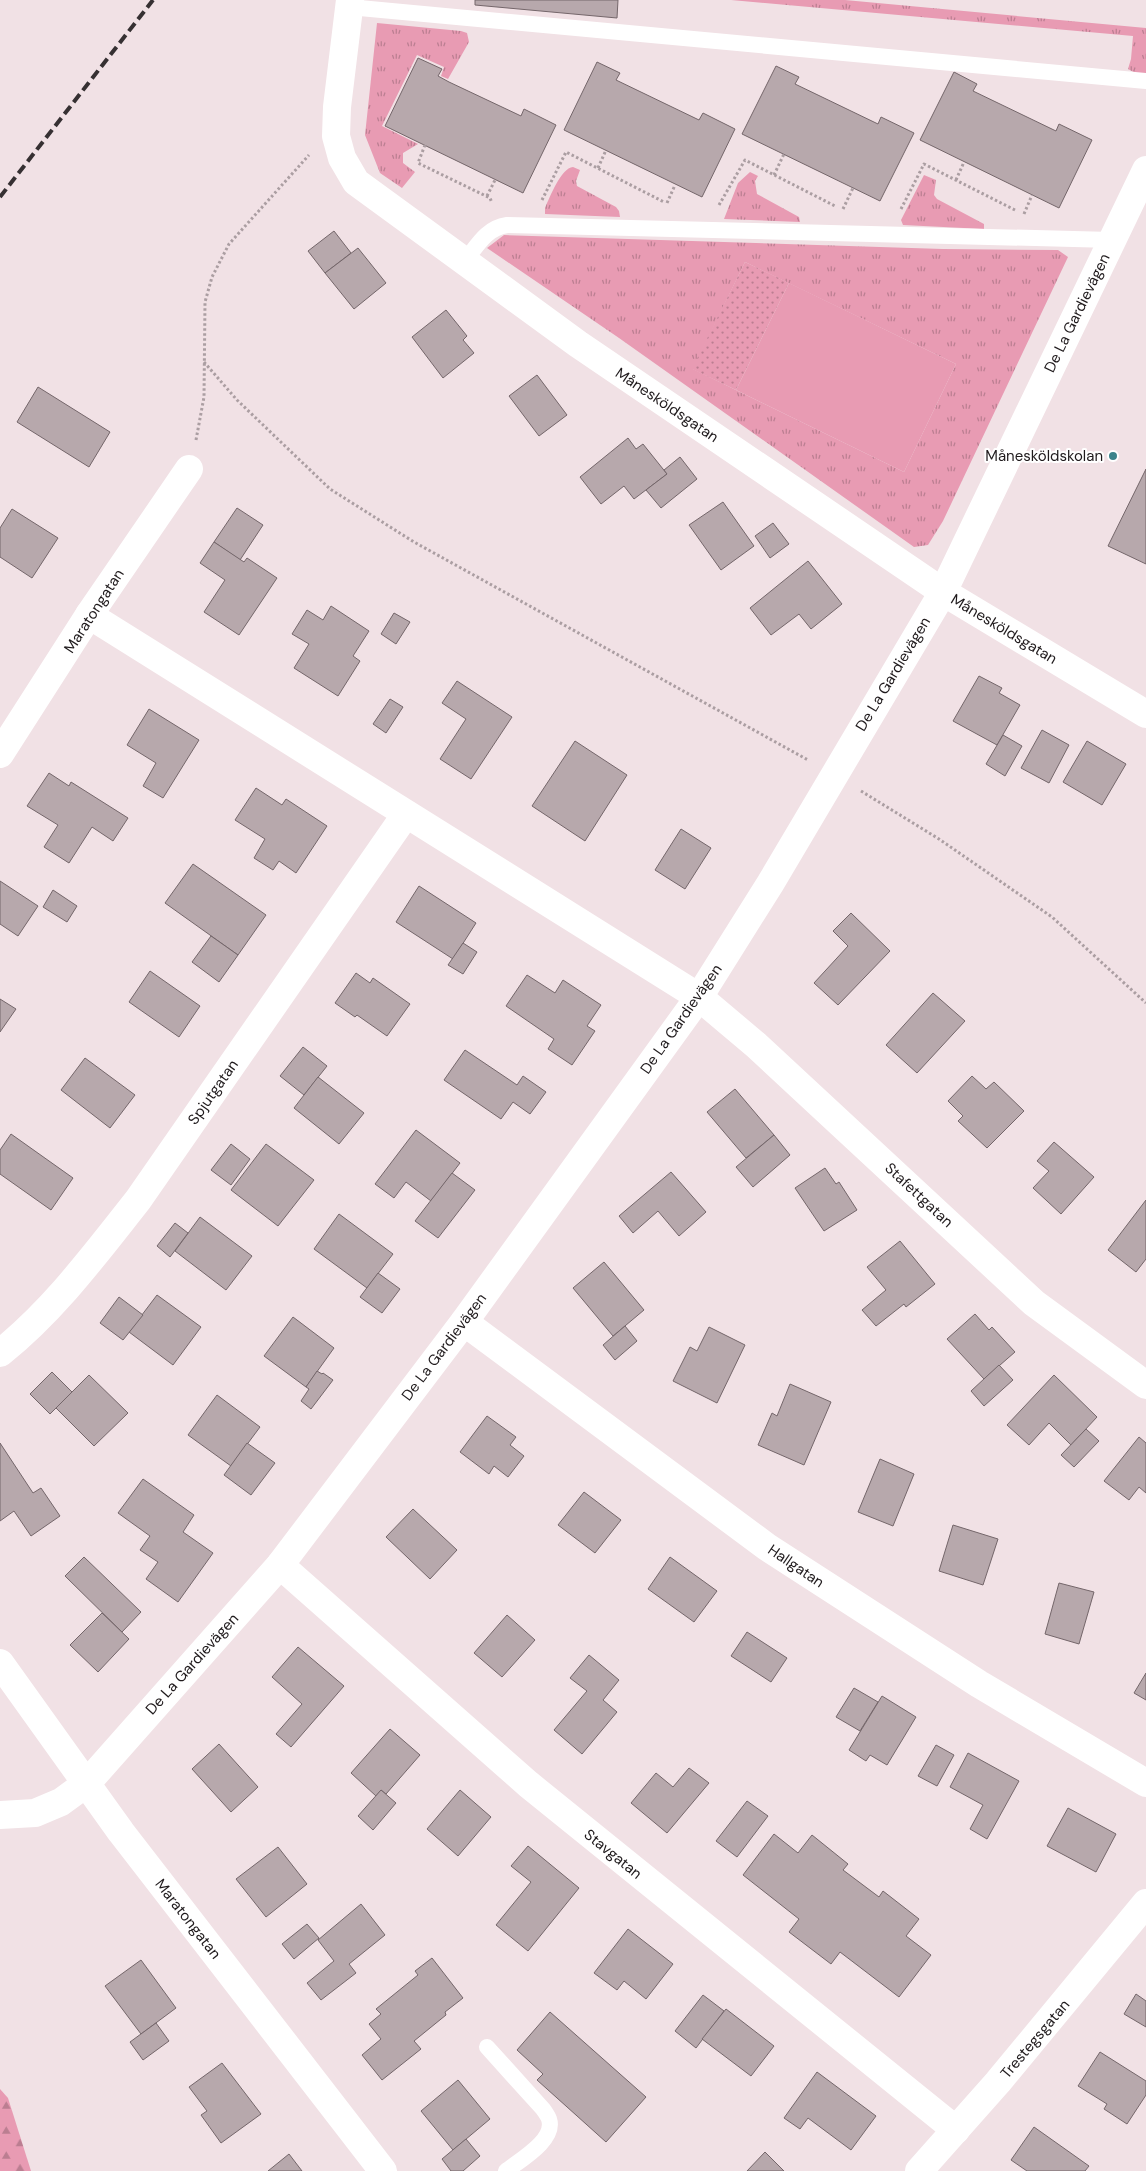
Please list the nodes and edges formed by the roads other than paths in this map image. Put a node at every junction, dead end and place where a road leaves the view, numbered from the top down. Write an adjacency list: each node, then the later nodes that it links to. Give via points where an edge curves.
1 (349, 4): 2 (lane); 5 (street, Månesköldsgatan, via 336,107 336,136 342,158 356,182)
2 (1146, 81)
3 (1146, 170): 4 (street, De La Gardievägen)
4 (1112, 240): 5 (lane, via 529,225 499,226 483,237); 7 (street, De La Gardievägen)
5 (465, 261): 7 (street, Månesköldsgatan, via 578,344)
6 (189, 469): 8 (street, Maratongatan)
7 (943, 592): 9 (street, Månesköldsgatan); 12 (street, De La Gardievägen, via 770,884)
8 (89, 615): 10 (street, Maratongatan); 11 (street, Stafettgatan)
9 (1146, 714)
10 (0, 754)
11 (406, 814): 12 (street, Stafettgatan); 14 (street, Spjutgatan, via 138,1200 55,1301)
12 (699, 997): 13 (street, De La Gardievägen); 15 (street, Stafettgatan, via 756,1045 1034,1303)
13 (464, 1322): 16 (street, De La Gardievägen); 19 (street, Hallgatan, via 767,1547 979,1684)
14 (0, 1353)
15 (1146, 1385)
16 (280, 1565): 18 (street, De La Gardievägen); 23 (street, Stavgatan, via 528,1784)
17 (0, 1663): 18 (street, Maratongatan)
18 (87, 1783): 20 (street, De La Gardievägen, via 61,1802 35,1814); 24 (street, Maratongatan, via 121,1832)
19 (1146, 1783)
20 (0, 1815)
21 (1146, 1903): 23 (street, Trestegsgatan)
22 (487, 2047): 25 (lane, via 543,2109 549,2120 544,2140)
23 (956, 2130): 26 (street, Trestegsgatan)
24 (383, 2171)
25 (506, 2171)
26 (919, 2171)

